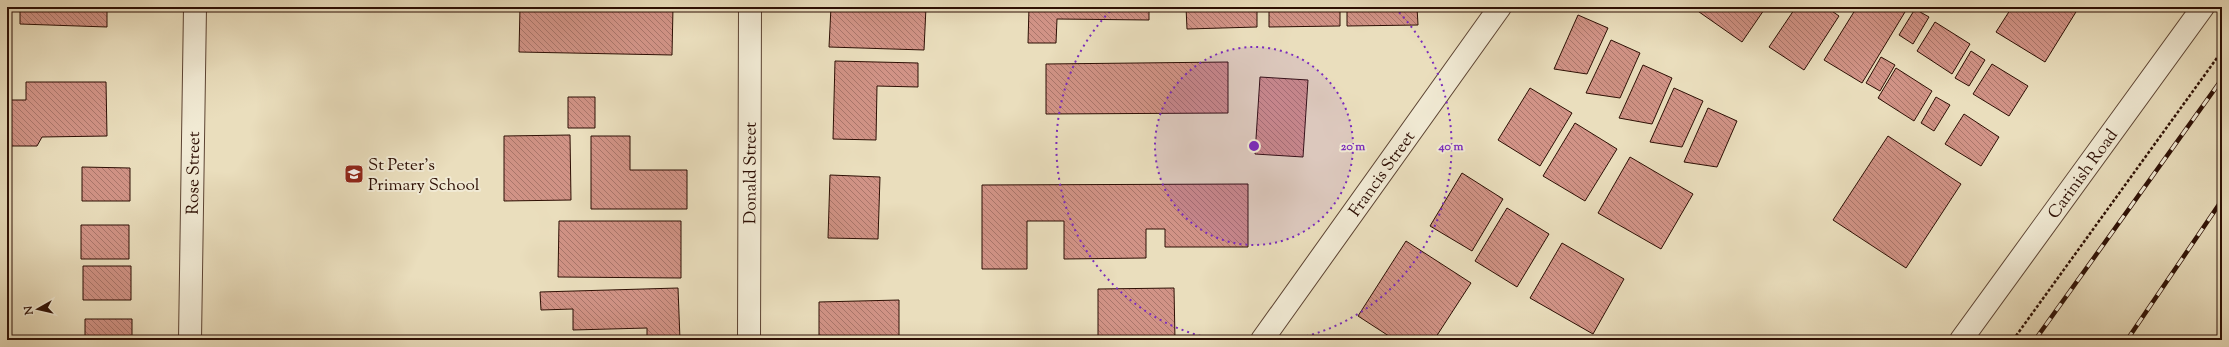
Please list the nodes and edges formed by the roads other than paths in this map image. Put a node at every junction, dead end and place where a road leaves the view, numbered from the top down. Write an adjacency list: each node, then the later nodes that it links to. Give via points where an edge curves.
1 (195, 7): 5 (street, Rose Street)
2 (750, 7): 6 (street, Donald Street)
3 (1500, 7): 7 (street, Francis Street)
4 (2203, 7): 8 (street, Carinish Road)
5 (190, 340)
6 (749, 340)
7 (1262, 340)
8 (1961, 340)

